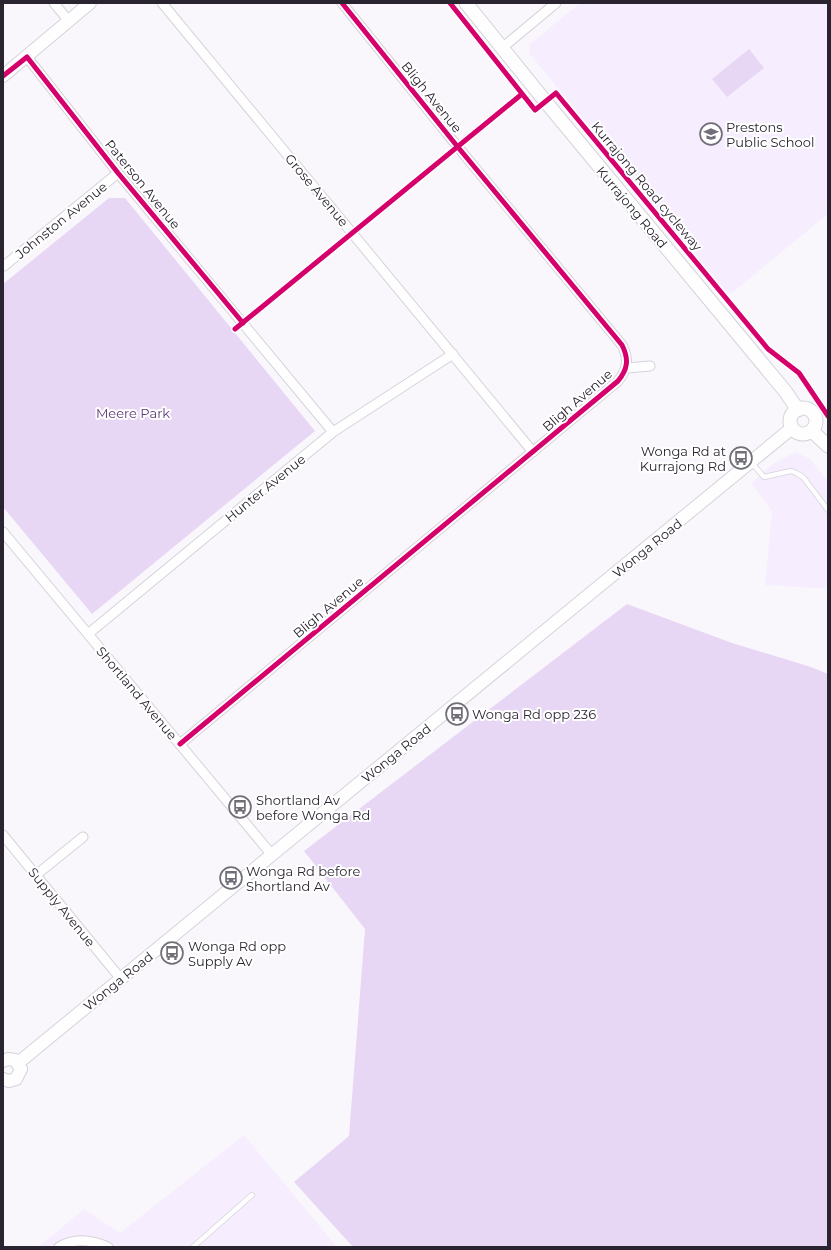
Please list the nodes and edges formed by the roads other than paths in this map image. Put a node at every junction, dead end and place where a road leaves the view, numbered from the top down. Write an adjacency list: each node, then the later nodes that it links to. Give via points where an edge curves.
1 (54, 3): 7 (street)
2 (90, 3): 7 (street)
3 (162, 3): 13 (street, Grose Avenue)
4 (342, 3): 15 (street, Bligh Avenue, via 622,345 626,353)
5 (466, 3): 8 (main road, Kurrajong Road)
6 (556, 3): 8 (street)
7 (68, 20): 9 (street)
8 (502, 48): 16 (main road, Kurrajong Road, via 786,391)
9 (27, 57): 10 (street); 11 (street, Paterson Avenue)
10 (3, 76)
11 (118, 173): 12 (street, Johnston Avenue); 19 (street, Paterson Avenue)
12 (4, 266)
13 (452, 354): 19 (street, Hunter Avenue); 21 (street, Grose Avenue)
14 (650, 366): 15 (street, Bligh Avenue)
15 (627, 368): 21 (street, Bligh Avenue, via 618,381)
16 (798, 410): 17 (main road, via 792,416); 18 (main road, via 804,408 813,413 816,421)
17 (792, 428): 18 (main road, via 802,434); 22 (street, Wonga Road)
18 (812, 431): 20 (main road)
19 (333, 432): 25 (street, Hunter Avenue)
20 (828, 446)
21 (534, 452): 26 (street, Bligh Avenue)
22 (751, 462): 23 (lane, via 764,477 791,471 803,477); 29 (street, Wonga Road)
23 (828, 510)
24 (3, 532): 25 (street, Shortland Avenue)
25 (88, 634): 26 (street, Shortland Avenue)
26 (180, 744): 29 (street, Shortland Avenue)
27 (3, 834): 30 (street, Supply Avenue)
28 (83, 838): 30 (street)
29 (272, 855): 31 (street, Wonga Road)
30 (36, 875): 31 (street, Supply Avenue)
31 (121, 979): 33 (street, Wonga Road)
32 (3, 1061): 33 (street, via 12,1059)
33 (18, 1063): 34 (street, via 21,1070 19,1076 13,1081)
34 (3, 1079)
35 (252, 1195): 38 (lane)
36 (59, 1247): 37 (street, via 67,1242 90,1241)
37 (108, 1247)
38 (193, 1247)

